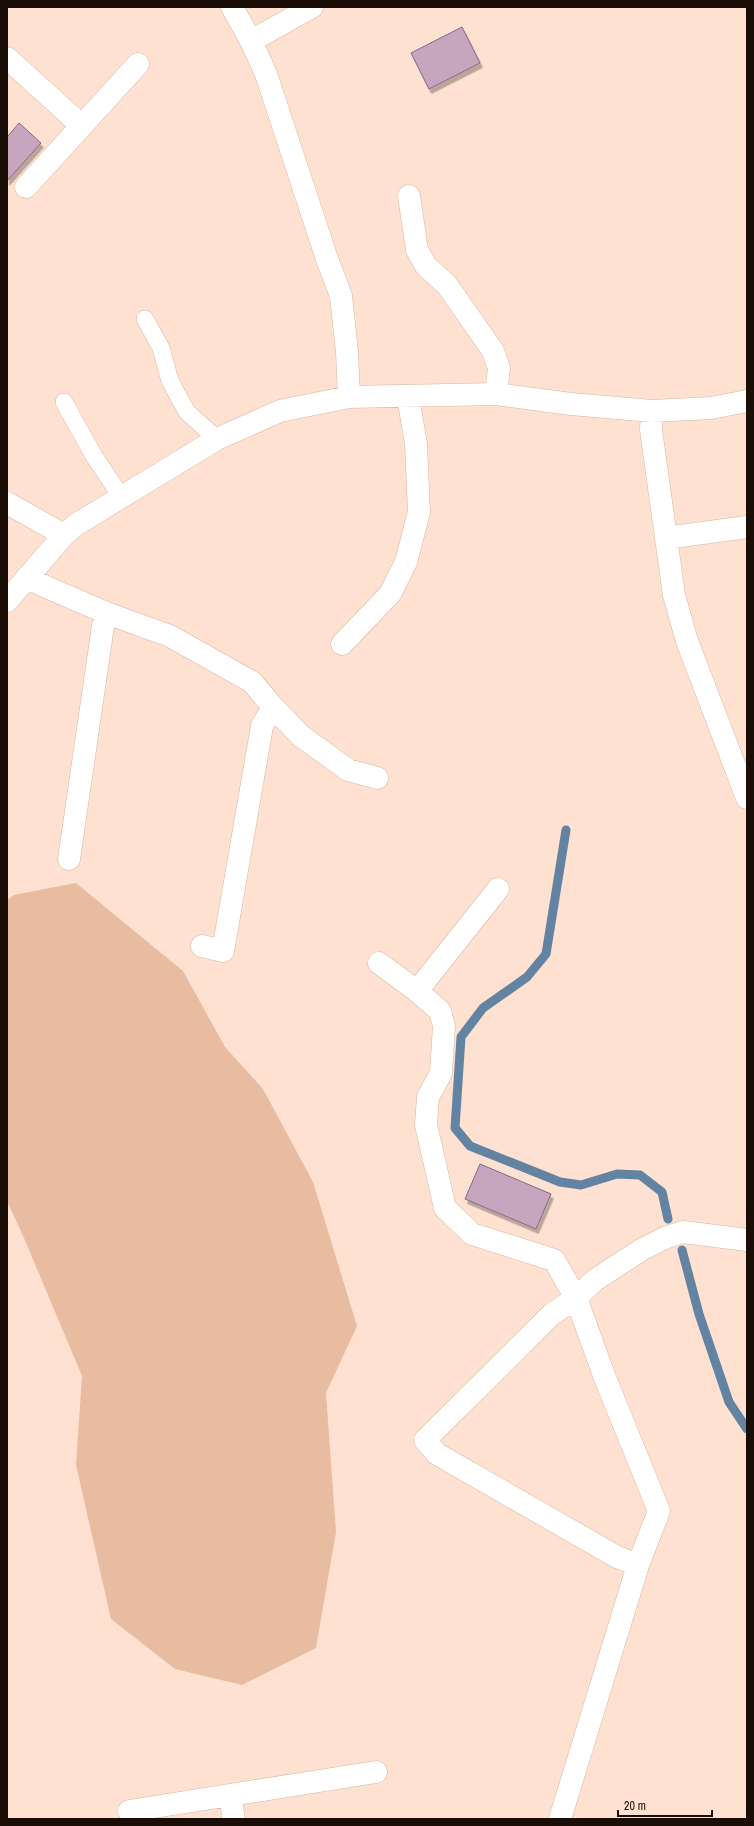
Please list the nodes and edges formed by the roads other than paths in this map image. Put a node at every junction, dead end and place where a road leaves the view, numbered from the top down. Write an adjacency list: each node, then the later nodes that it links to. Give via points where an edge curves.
1 (232, 7): 3 (street)
2 (312, 7): 3 (street)
3 (251, 41): 12 (street, via 266,74 341,296)
4 (7, 58): 6 (street)
5 (138, 64): 6 (street)
6 (81, 125): 7 (street)
7 (26, 187)
8 (409, 196): 10 (street, via 417,250 426,266 447,285 493,352 498,368)
9 (145, 319): 16 (lane, via 161,348 170,381 187,412)
10 (496, 394): 11 (street); 15 (street)
11 (408, 397): 12 (street); 25 (street, via 416,444 419,512 406,562 390,594)
12 (349, 398): 16 (street, via 280,412)
13 (747, 400): 15 (street, via 711,408)
14 (64, 402): 17 (lane, via 94,456)
15 (652, 411): 21 (street, via 651,430)
16 (217, 439): 17 (street)
17 (122, 498): 20 (street, via 77,524)
18 (7, 503): 20 (street)
19 (747, 526): 21 (street)
20 (64, 535): 22 (street)
21 (666, 538): 28 (street, via 674,595 687,641)
22 (27, 577): 23 (street); 24 (street)
23 (7, 600)
24 (109, 614): 26 (street, via 170,636 245,678 252,682); 29 (street, via 103,626)
25 (342, 644)
26 (273, 707): 27 (street, via 301,736 348,770); 31 (street, via 262,726 223,951)
27 (377, 778)
28 (747, 798)
29 (69, 859)
30 (498, 890): 33 (street)
31 (202, 946)
32 (379, 963): 33 (street)
33 (417, 991): 35 (street, via 440,1011 444,1026 441,1073 428,1097 426,1125 445,1208 472,1234 554,1260)
34 (747, 1240): 35 (street, via 683,1232 667,1237 641,1250 595,1280)
35 (576, 1298): 36 (street, via 605,1378 659,1510); 36 (street, via 552,1314 425,1440 437,1454 617,1557)
36 (638, 1565): 41 (street)
37 (376, 1772): 38 (street)
38 (230, 1796): 39 (street); 40 (street)
39 (129, 1812)
40 (234, 1819)
41 (560, 1819)

